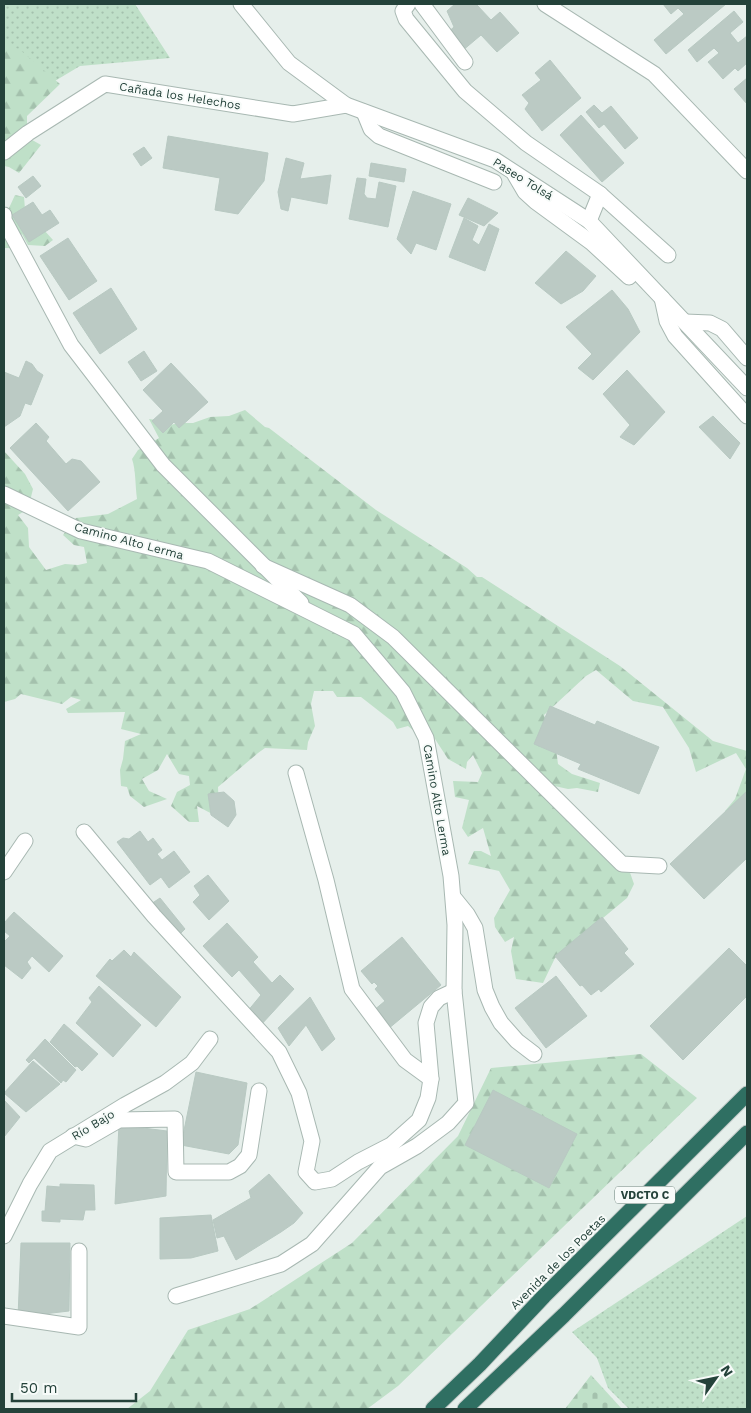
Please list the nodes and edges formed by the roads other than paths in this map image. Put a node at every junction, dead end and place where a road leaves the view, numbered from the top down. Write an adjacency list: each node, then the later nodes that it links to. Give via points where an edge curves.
1 (241, 4): 6 (street, Paseo Tolsá, via 289,63)
2 (408, 4): 12 (street, via 403,11 406,19 465,91 526,143)
3 (422, 4): 5 (street)
4 (545, 4): 9 (street, via 654,74)
5 (465, 62)
6 (346, 105): 7 (street, Paseo Tolsá); 8 (street, Cañada los Helechos, via 293,114 105,84)
7 (364, 112): 10 (street, Paseo Tolsá, via 494,160); 11 (street, via 371,129 379,136)
8 (4, 152)
9 (747, 171)
10 (513, 172): 14 (street, Paseo Tolsá); 16 (street, via 525,192 592,243)
11 (494, 182)
12 (600, 194): 14 (street); 15 (street)
13 (4, 215): 23 (street, via 71,345 163,465)
14 (589, 221): 17 (street, Paseo Tolsá)
15 (668, 255)
16 (640, 288)
17 (662, 298): 18 (street, Paseo Tolsá); 21 (street, via 667,321 675,336)
18 (685, 322): 19 (street, via 710,323 722,330); 20 (street, Paseo Tolsá)
19 (747, 358)
20 (747, 388)
21 (747, 416)
22 (4, 494): 24 (street, Camino Alto Lerma, via 81,531 208,561)
23 (263, 566): 24 (street); 28 (street, via 350,605 393,637 622,864)
24 (311, 613): 30 (street, Camino Alto Lerma, via 354,634 403,692 426,738)
25 (296, 773): 34 (street, via 352,989 405,1060)
26 (84, 832): 34 (street, via 154,916 279,1052 299,1092 312,1141 306,1172 315,1182 332,1180 391,1145 419,1120 428,1098)
27 (25, 842): 29 (street)
28 (659, 866)
29 (4, 872)
30 (454, 898): 31 (street, Camino Alto Lerma); 33 (street, via 475,928 485,990 492,1007 517,1041)
31 (454, 991): 34 (street, via 435,1002 426,1023); 41 (street, Camino Alto Lerma, via 466,1103 448,1123 380,1167 312,1244 281,1264)
32 (210, 1039): 38 (street, Río Bajo, via 192,1063 165,1083)
33 (534, 1054)
34 (431, 1078)
35 (259, 1091): 38 (street, via 249,1155 240,1166 229,1172 176,1172 175,1119 119,1120 86,1138)
36 (747, 1094): 43 (highway, Avenida de los Poetas / VDCTO C)
37 (747, 1133): 44 (highway, VDCTO C)
38 (73, 1136): 39 (street, Río Bajo, via 50,1151)
39 (4, 1236)
40 (79, 1251): 42 (street, via 79,1326)
41 (176, 1296)
42 (4, 1316)
43 (433, 1409)
44 (465, 1409)

